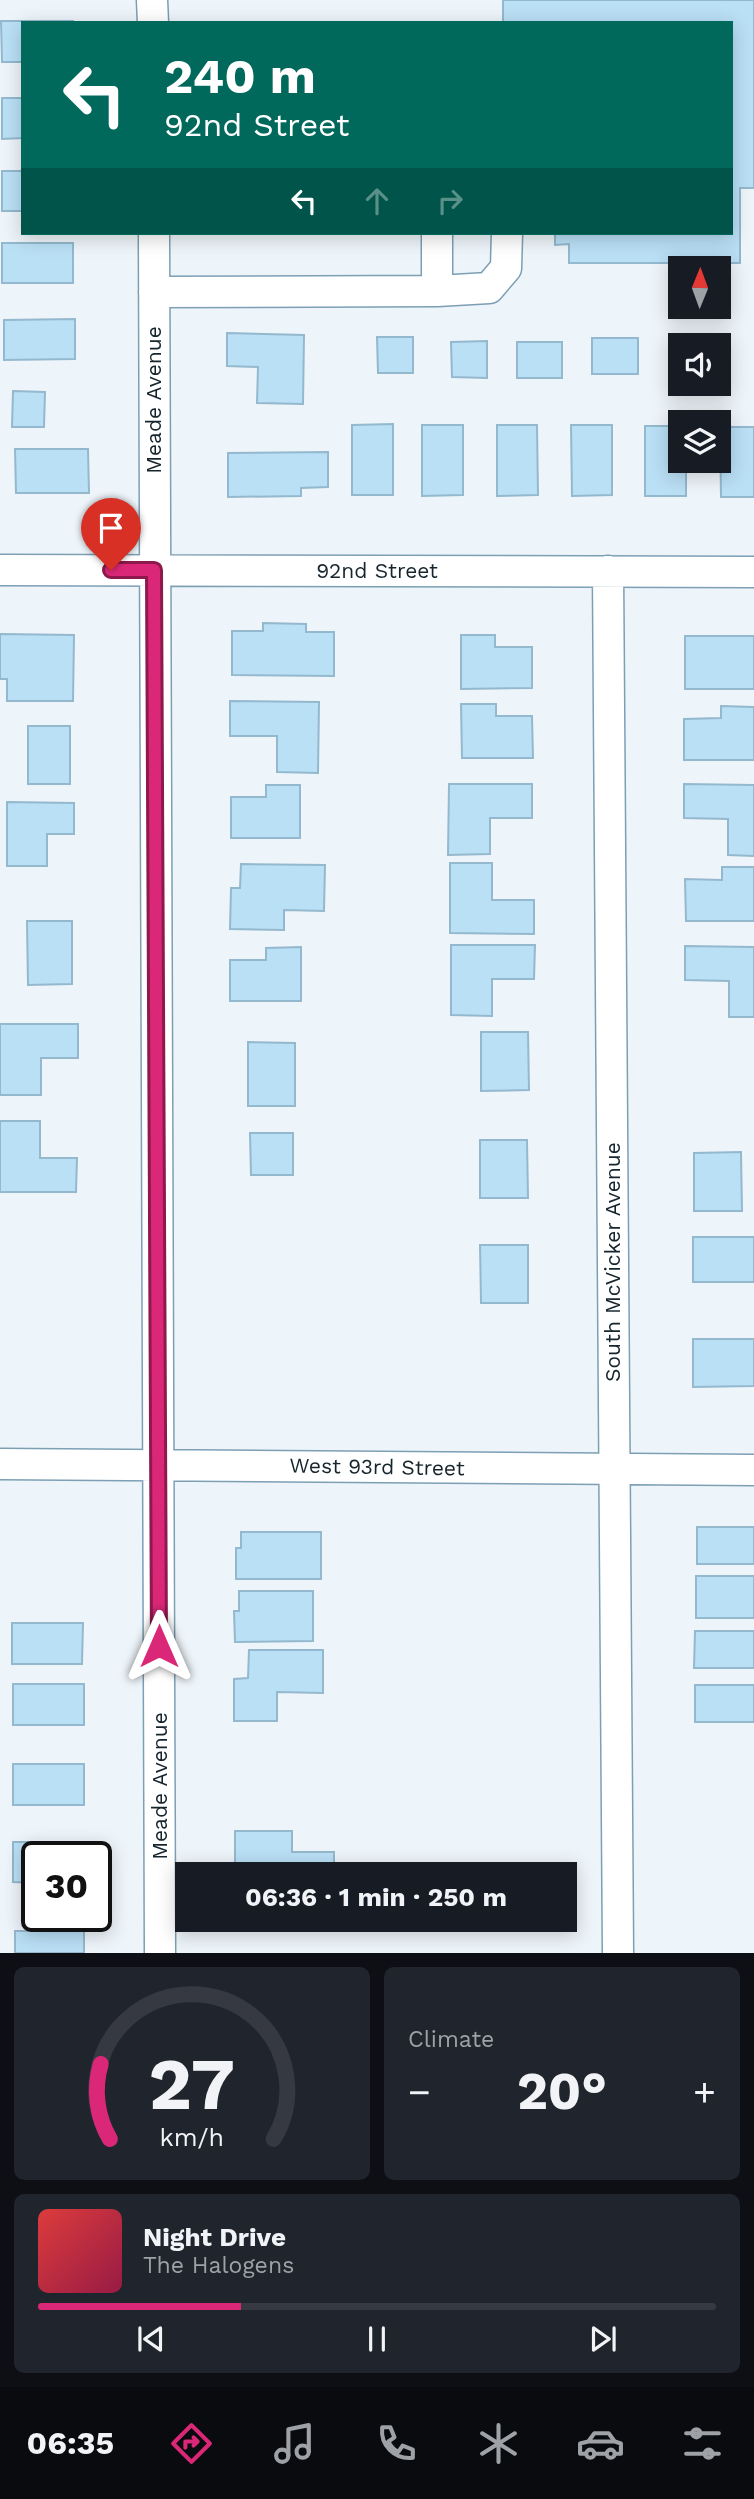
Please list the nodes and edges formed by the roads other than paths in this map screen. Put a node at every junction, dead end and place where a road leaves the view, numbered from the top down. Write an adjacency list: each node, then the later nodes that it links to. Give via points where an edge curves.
1 (152, 0): 2 (street)
2 (153, 21)
3 (154, 235): 7 (street, Meade Avenue)
4 (436, 235): 6 (street)
5 (507, 235): 6 (street, via 506,268 489,288)
6 (438, 291): 7 (street)
7 (154, 292): 9 (street, Meade Avenue)
8 (0, 570): 9 (street, 92nd Street)
9 (154, 570): 10 (street, 92nd Street); 13 (street, Meade Avenue)
10 (608, 572): 11 (street, 92nd Street); 14 (street, South McVicker Avenue)
11 (754, 572)
12 (0, 1464): 13 (street, West 93rd Street)
13 (159, 1465): 14 (street, West 93rd Street); 16 (street, Meade Avenue)
14 (614, 1469): 15 (street, West 93rd Street); 17 (street, South McVicker Avenue)
15 (754, 1470)
16 (160, 1953)
17 (618, 1953)

